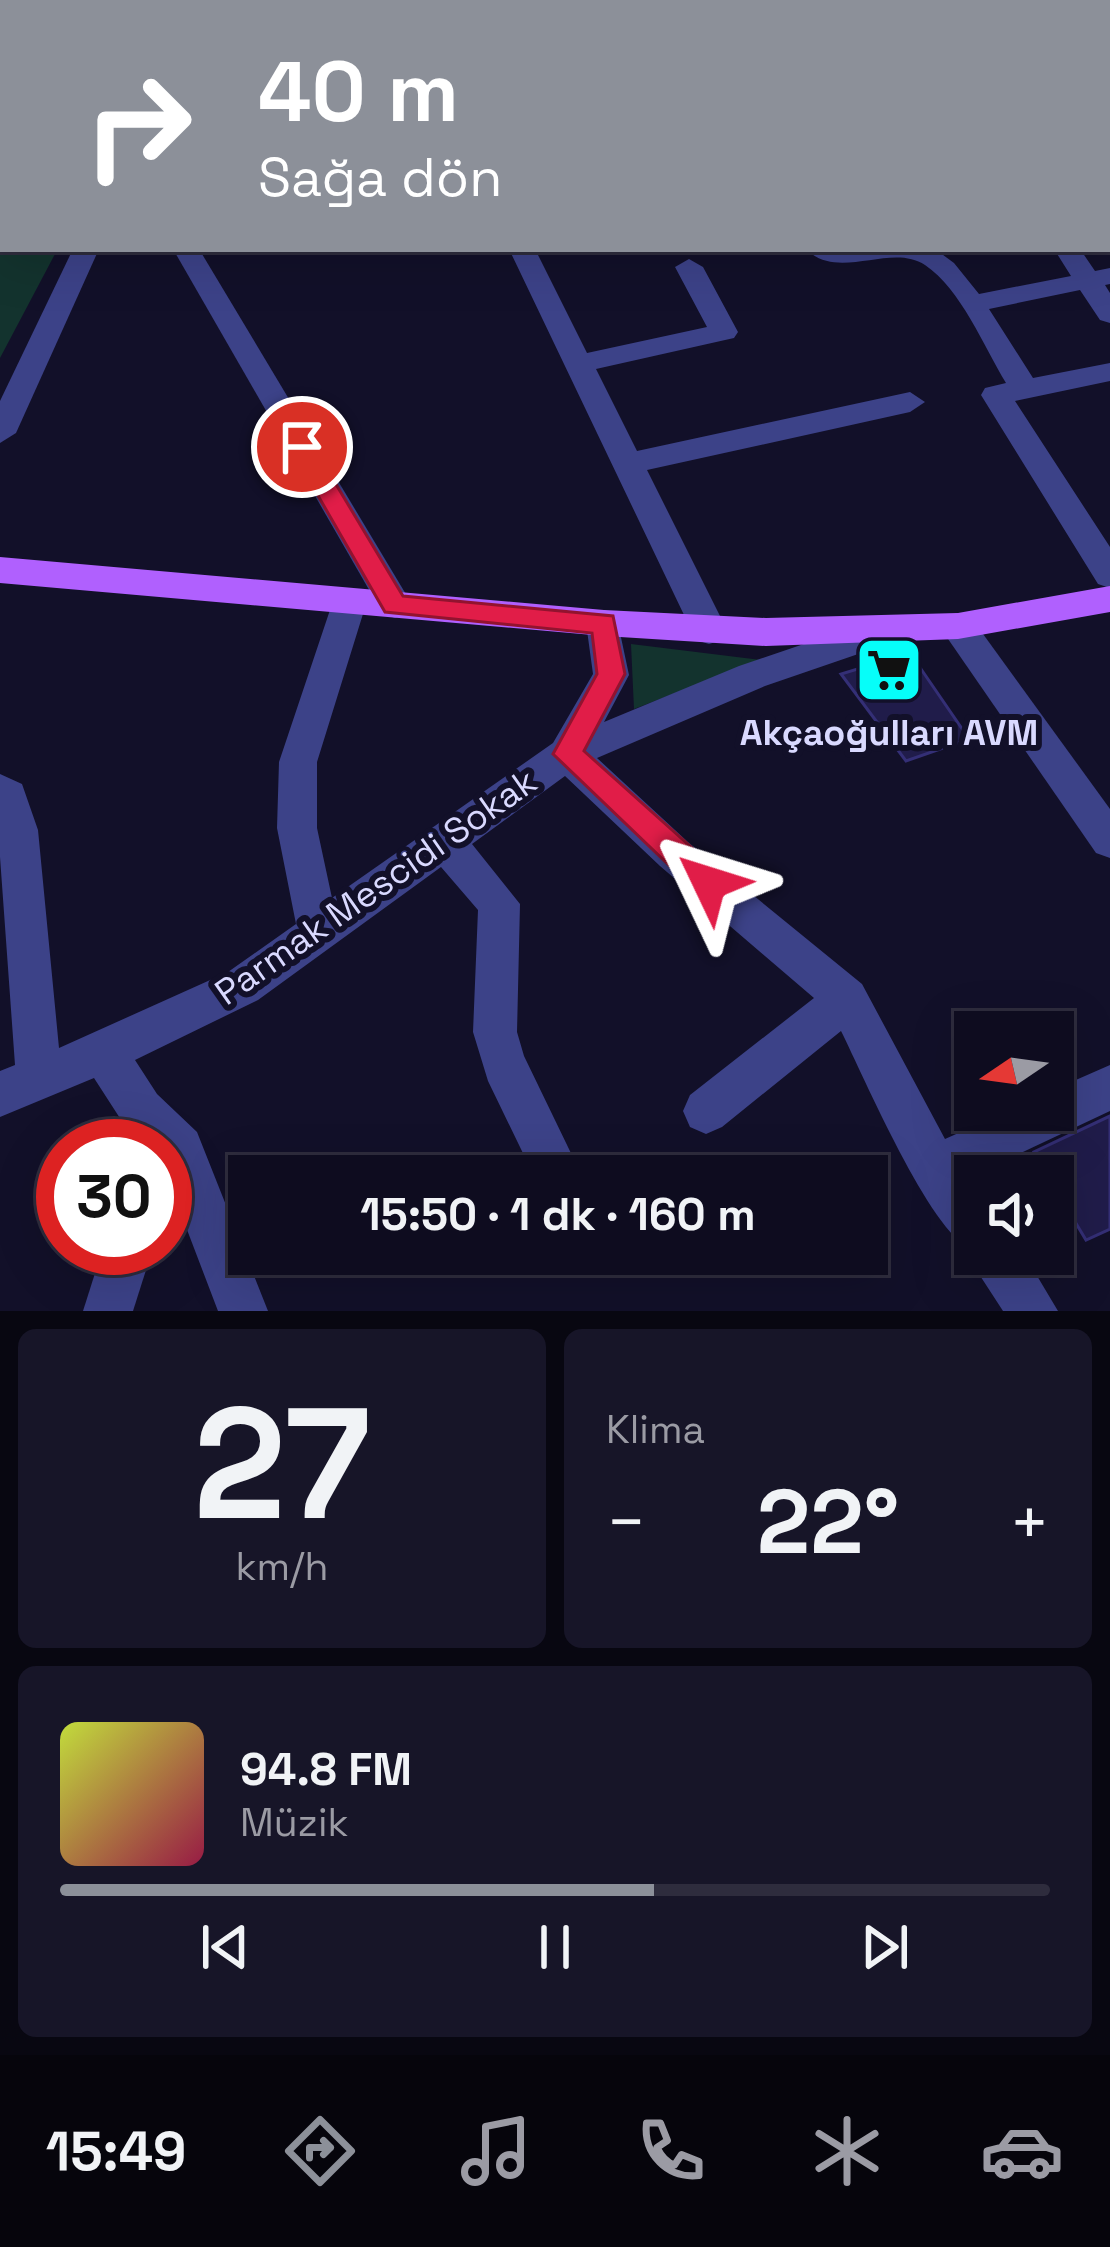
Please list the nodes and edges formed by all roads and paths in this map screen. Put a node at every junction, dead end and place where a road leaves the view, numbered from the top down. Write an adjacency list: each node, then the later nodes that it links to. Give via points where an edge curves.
1 (85, 252): 14 (street)
2 (188, 252): 20 (street)
3 (523, 252): 10 (street)
4 (826, 252): 8 (street, via 933,258)
5 (1070, 252): 7 (street)
6 (688, 267): 10 (street, via 724,332)
7 (1101, 279): 8 (street); 9 (street)
8 (972, 304): 12 (street)
9 (1110, 314)
10 (578, 364): 15 (street)
11 (1110, 372): 12 (street)
12 (1025, 389): 17 (street, via 996,395)
13 (910, 403): 15 (street)
14 (0, 433)
15 (627, 464): 23 (street)
16 (0, 570): 19 (main road)
17 (1110, 575)
18 (1110, 599): 22 (main road)
19 (350, 602): 20 (main road); 29 (street, via 298,762 296,828)
20 (395, 605): 21 (main road)
21 (604, 623): 23 (main road); 25 (street, via 611,674)
22 (958, 626): 24 (main road); 27 (street)
23 (709, 630): 24 (main road)
24 (886, 630): 25 (street, Parmak Mescidi Sokak)
25 (568, 754): 28 (street, Parmak Mescidi Sokak); 30 (street)
26 (0, 790): 32 (street, via 18,830)
27 (1110, 841)
28 (446, 844): 29 (street, Parmak Mescidi Sokak); 36 (street, via 499,904 495,1032)
29 (319, 935): 31 (street, Parmak Mescidi Sokak, via 243,986)
30 (847, 999): 34 (street); 37 (street)
31 (103, 1052): 32 (street, Parmak Mescidi Sokak); 35 (street)
32 (19, 1087)
33 (1110, 1088): 37 (street)
34 (706, 1111)
35 (136, 1119)
36 (549, 1155)
37 (935, 1168): 39 (street)
38 (192, 1179): 43 (street)
39 (954, 1196)
40 (119, 1275): 42 (street)
41 (1008, 1275): 44 (street)
42 (108, 1311)
43 (243, 1311)
44 (1033, 1311)

